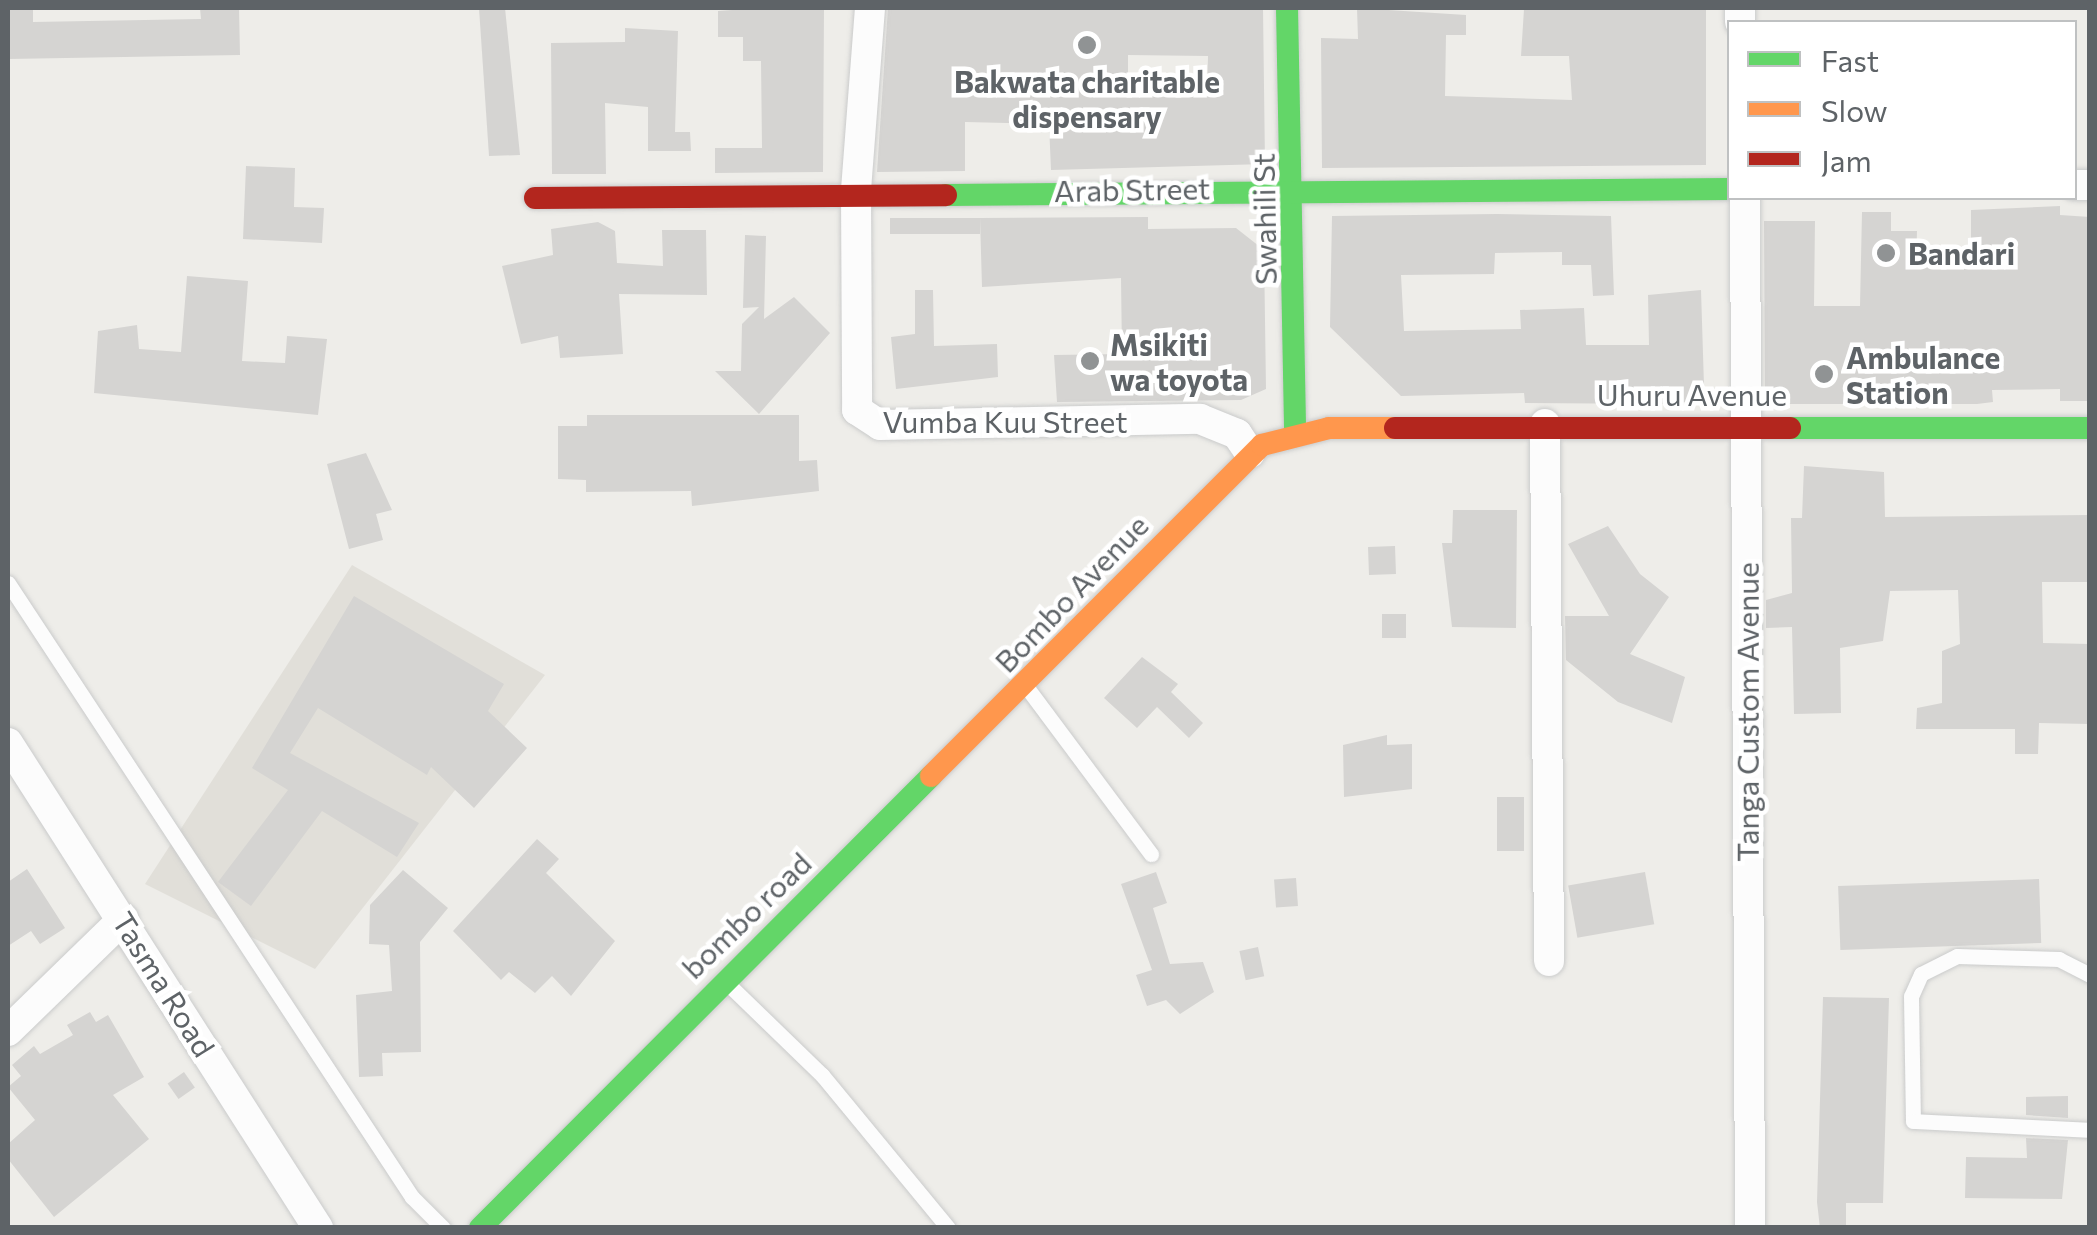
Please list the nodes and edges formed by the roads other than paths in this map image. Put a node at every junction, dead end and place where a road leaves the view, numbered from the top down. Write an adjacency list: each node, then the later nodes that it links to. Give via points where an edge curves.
1 (870, 8): 5 (street, Vumba Kuu Street)
2 (1287, 8): 3 (street, Swahili St)
3 (1295, 187): 4 (street, Arab Street); 5 (street, Arab Street); 11 (street, Swahili St)
4 (1727, 189)
5 (856, 192): 6 (street, Arab Street); 12 (street, Vumba Kuu Street, via 851,388 867,422 1200,419 1238,434)
6 (535, 198)
7 (1745, 200): 9 (street, Tanga Custom Avenue)
8 (1545, 424): 9 (street, Uhuru Avenue); 11 (street, Uhuru Avenue); 19 (street)
9 (1746, 424): 10 (street, Uhuru Avenue); 28 (street, Tanga Custom Avenue)
10 (2090, 428)
11 (1295, 430): 12 (street, Bombo Avenue)
12 (1250, 453): 14 (street, Bombo Avenue)
13 (8, 583): 25 (lane, via 412,1197)
14 (1024, 684): 16 (street, Bombo Avenue); 17 (lane)
15 (8, 743): 18 (street, Tasma Road)
16 (898, 810): 21 (street, bombo road)
17 (1151, 854)
18 (123, 919): 22 (street); 24 (street, Tasma Road)
19 (1549, 962)
20 (2090, 975): 23 (lane, via 2059,959 1957,956 1921,974 1911,996 1913,1121)
21 (724, 979): 26 (street, bombo road); 27 (lane, via 822,1076)
22 (8, 1032)
23 (2090, 1130)
24 (318, 1228)
25 (443, 1228)
26 (480, 1228)
27 (948, 1228)
28 (1750, 1228)

